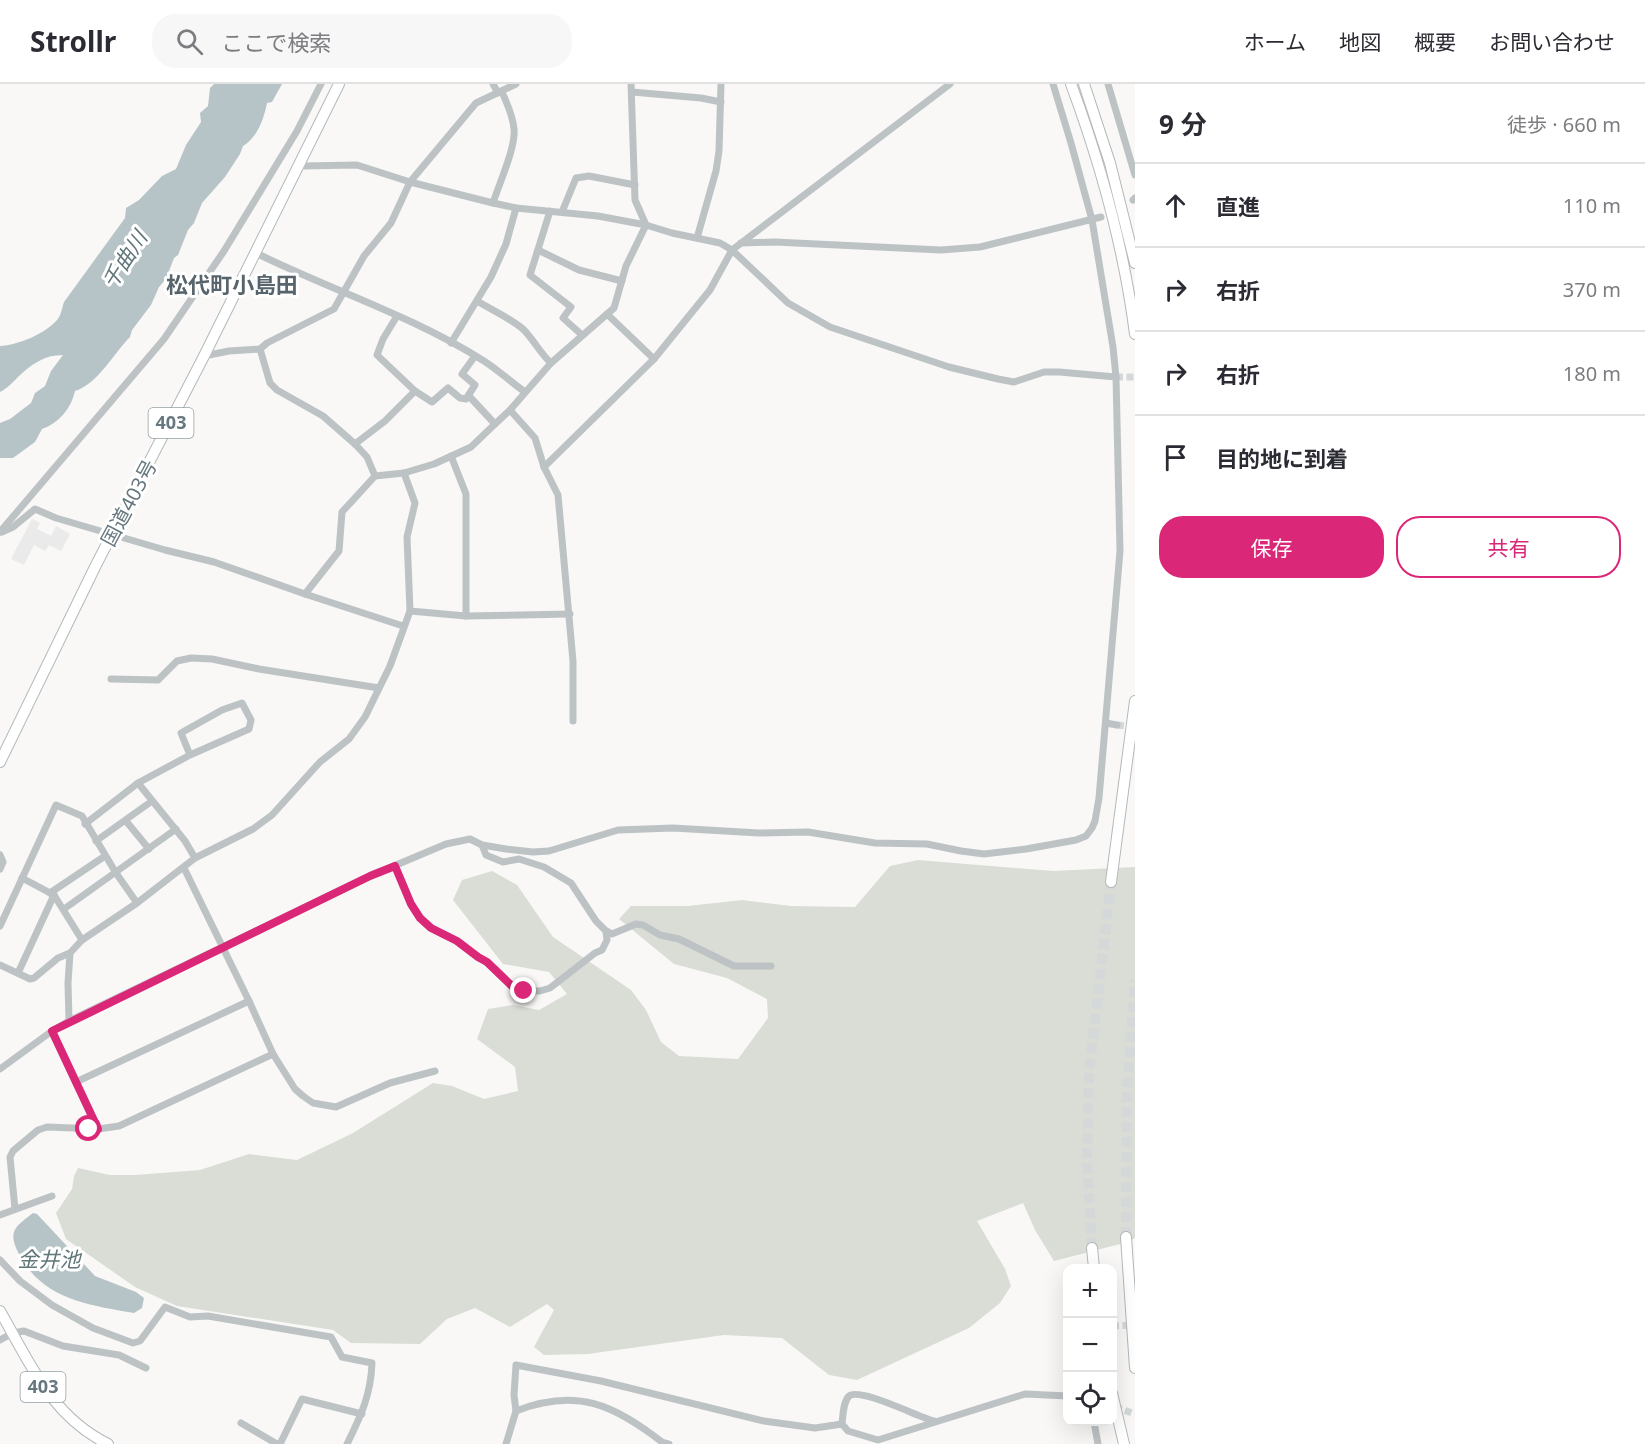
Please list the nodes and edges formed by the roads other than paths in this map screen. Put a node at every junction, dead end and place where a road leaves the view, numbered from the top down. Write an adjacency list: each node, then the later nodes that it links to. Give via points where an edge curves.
1 (321, 84): 55 (street, via 224,251 164,339)
2 (339, 84): 14 (highway, 国道403号 / 403)
3 (493, 84): 12 (street)
4 (516, 84): 12 (street)
5 (721, 84): 13 (street)
6 (950, 84): 26 (street)
7 (1053, 84): 23 (street)
8 (1071, 84): 36 (highway, via 1109,203)
9 (1084, 84): 30 (highway, via 1110,163)
10 (1108, 84): 15 (street)
11 (631, 88): 13 (street); 17 (street)
12 (500, 93): 16 (street, via 476,103); 18 (street, via 514,129 513,144)
13 (721, 102): 25 (street, via 716,171)
14 (300, 166): 16 (street, via 357,165); 29 (highway, 国道403号 / 403)
15 (1135, 175)
16 (410, 182): 18 (street); 32 (street, via 391,223 364,256)
17 (635, 185): 21 (street, via 589,176 576,178); 24 (street, via 636,200)
18 (493, 203): 19 (street)
19 (516, 208): 20 (street); 33 (street, via 506,244)
20 (550, 211): 21 (street); 27 (street)
21 (562, 212): 24 (street)
22 (1101, 218): 23 (street)
23 (1092, 220): 26 (street, via 980,247 941,250); 44 (street)
24 (646, 225): 25 (street); 31 (street)
25 (697, 238): 28 (street)
26 (741, 243): 28 (street)
27 (538, 250): 31 (street, via 579,270); 37 (street, via 530,276 571,307 563,318)
28 (732, 250): 42 (street, via 710,290); 44 (street, via 788,303 850,335 998,380 1014,382 1044,372)
29 (256, 254): 32 (street); 40 (highway, 国道403号 / 403)
30 (1135, 263)
31 (622, 281): 34 (street, via 614,308)
32 (344, 292): 35 (street); 39 (street, via 334,309)
33 (477, 301): 38 (street); 43 (street, via 521,327)
34 (607, 314): 37 (street); 42 (street)
35 (397, 316): 38 (street); 45 (street, via 377,355)
36 (1135, 334)
37 (582, 335): 43 (street)
38 (451, 343): 41 (street)
39 (260, 349): 40 (street); 50 (street, via 266,375 277,390 323,416)
40 (204, 356): 56 (highway, 国道403号 / 403)
41 (475, 356): 46 (street); 47 (street, via 462,374 475,385)
42 (654, 359): 52 (street)
43 (551, 363): 46 (street)
44 (1116, 377): 66 (street, via 1120,550)
45 (415, 391): 47 (street, via 432,402 448,388 460,398); 50 (street)
46 (525, 392): 48 (street)
47 (470, 396): 49 (street)
48 (510, 410): 49 (street); 52 (street, via 534,438)
49 (495, 424): 51 (street, via 471,447)
50 (355, 444): 54 (street, via 367,457)
51 (451, 456): 53 (street); 60 (street, via 466,494)
52 (544, 467): 59 (street, via 558,495)
53 (404, 473): 54 (street); 58 (street, via 415,503 407,537)
54 (375, 477): 57 (street, via 342,512 339,551)
55 (0, 532): 56 (street, via 35,509)
56 (113, 534): 57 (street, via 214,562); 69 (highway, 国道403号 / 403)
57 (305, 594): 61 (street)
58 (410, 611): 60 (street); 61 (street)
59 (570, 614): 60 (street); 65 (street)
60 (466, 616)
61 (403, 626): 63 (street)
62 (111, 679): 63 (street, via 158,680 177,661 191,658)
63 (379, 688): 80 (street, via 349,739 320,762 272,815 253,830)
64 (1135, 701): 86 (highway)
65 (573, 721)
66 (1106, 723): 67 (street); 76 (street, via 1095,821 1086,836 1058,845 984,854 808,832 672,828 618,830 549,851)
67 (1117, 725)
68 (190, 755): 68 (street, via 249,729 251,720 242,703 181,733); 70 (street)
69 (0, 762)
70 (138, 783): 71 (street); 73 (street)
71 (152, 801): 72 (street); 74 (street)
72 (126, 820): 75 (street); 77 (street)
73 (85, 824): 75 (street); 85 (street, via 82,816 56,805)
74 (176, 830): 77 (street); 80 (street)
75 (96, 842): 79 (street)
76 (482, 845): 81 (street, via 470,839 446,844); 91 (street, via 486,855 503,862 519,859 544,867 571,883)
77 (149, 849): 84 (street)
78 (0, 855): 83 (street)
79 (105, 856): 84 (street); 87 (street)
80 (195, 858): 82 (street)
81 (395, 866): 91 (street, via 420,918 487,962 514,988 550,988 602,950); 93 (street)
82 (184, 868): 88 (street); 93 (street)
83 (0, 870)
84 (116, 873): 88 (street); 89 (street)
85 (22, 878): 87 (street); 90 (street)
86 (1111, 882)
87 (52, 894): 89 (street); 97 (street)
88 (137, 903): 92 (street)
89 (64, 909): 92 (street)
90 (0, 926)
91 (606, 931): 96 (street, via 612,934 643,925 734,966)
92 (82, 940): 94 (street)
93 (223, 948): 98 (street); 99 (street)
94 (70, 952): 97 (street, via 34,978); 99 (street)
95 (0, 965): 97 (street)
96 (771, 966)
97 (18, 974)
98 (249, 1000): 101 (street); 104 (street)
99 (69, 1021): 100 (street)
100 (52, 1031): 102 (street); 104 (street)
101 (273, 1054): 103 (street, via 303,1096 313,1103 336,1107 390,1083); 105 (street, via 119,1126)
102 (0, 1069)
103 (435, 1071)
104 (76, 1082): 105 (street)
105 (98, 1129): 107 (street, via 47,1127 13,1151 9,1162)
106 (52, 1196): 107 (street)
107 (15, 1209): 108 (street)
108 (0, 1215)
109 (1126, 1237): 117 (highway)
110 (1092, 1248): 112 (highway)
111 (0, 1260): 121 (street, via 52,1305 93,1328 133,1343 140,1341 165,1307 190,1317 208,1316 331,1337 342,1357 372,1363)
112 (1094, 1264)
113 (0, 1311): 114 (highway, 403)
114 (13, 1333): 115 (street); 116 (street, via 24,1331 63,1346 119,1355); 127 (highway, 403, via 34,1373 60,1408)
115 (0, 1340)
116 (146, 1368)
117 (1135, 1368)
118 (1063, 1396): 122 (street, via 1025,1394)
119 (516, 1411): 124 (street, via 516,1365 764,1420 815,1428); 130 (street); 131 (street, via 567,1400 587,1402 622,1413)
120 (1117, 1412): 133 (highway)
121 (362, 1414): 128 (street, via 302,1399); 129 (street)
122 (934, 1421): 124 (street, via 857,1393 846,1401); 126 (street)
123 (241, 1423): 128 (street)
124 (842, 1424): 126 (street, via 848,1431)
125 (1095, 1426): 132 (street)
126 (877, 1442)
127 (108, 1444)
128 (278, 1444)
129 (347, 1444)
130 (506, 1444)
131 (669, 1444)
132 (1098, 1444)
133 (1124, 1444)

